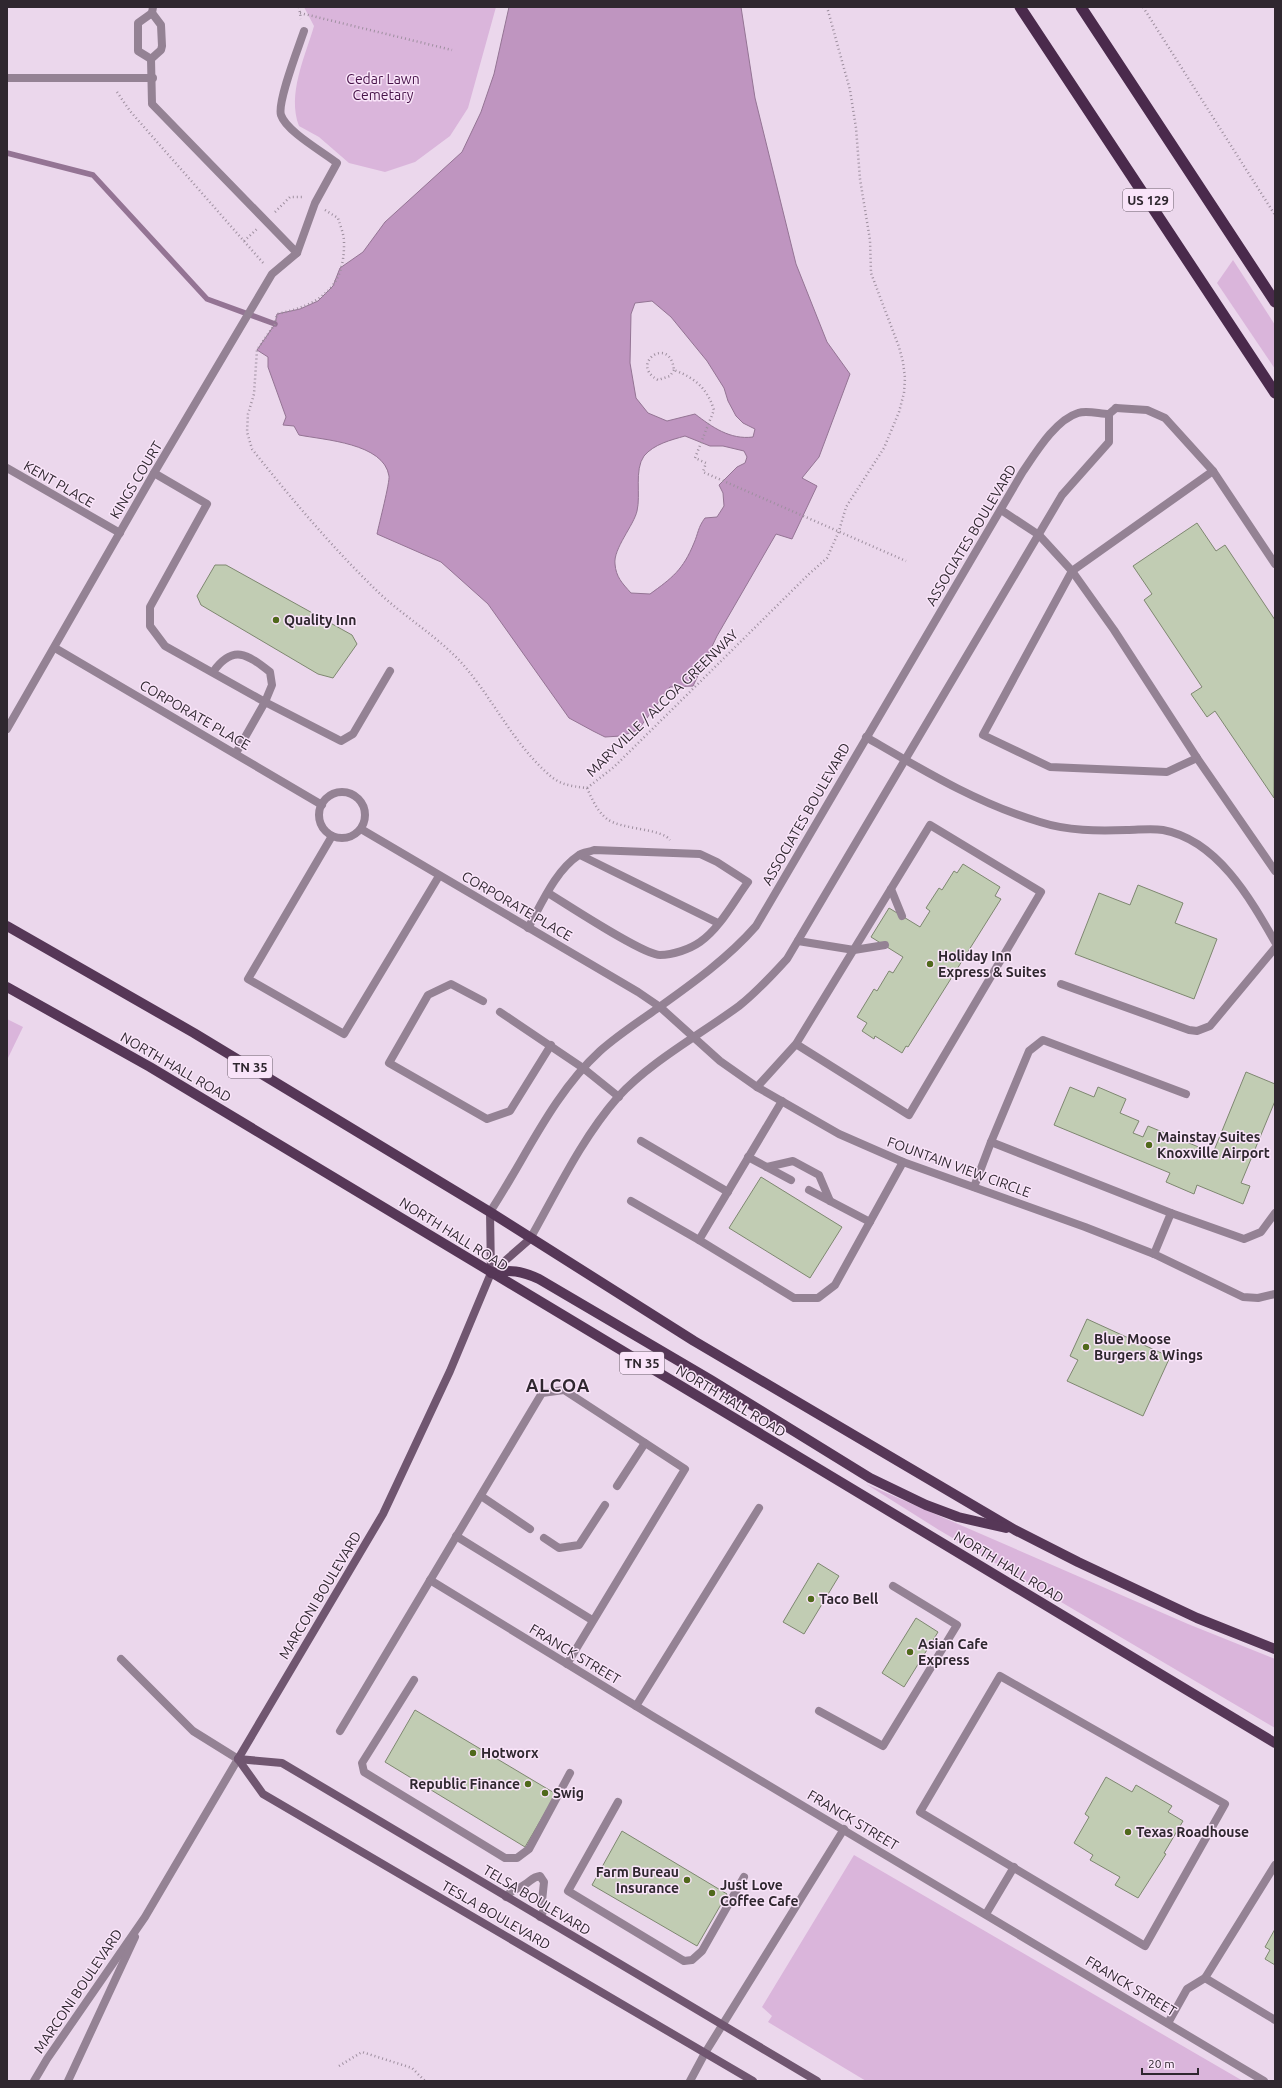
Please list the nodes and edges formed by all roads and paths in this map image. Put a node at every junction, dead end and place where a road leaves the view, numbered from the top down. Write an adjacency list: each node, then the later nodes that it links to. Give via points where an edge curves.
1 (827, 7): 27 (path, MARYVILLE / ALCOA GREENWAY, via 848,84 855,122 860,179 870,240 871,273 899,347 905,378 904,393 892,430 884,448 846,507)
2 (1020, 7): 21 (highway, US 129)
3 (1081, 7): 19 (highway)
4 (1143, 7): 14 (path)
5 (153, 10): 9 (street, via 161,25 162,46); 9 (street, via 138,23 138,51)
6 (300, 13): 8 (path)
7 (304, 31): 13 (street, via 282,98 281,114 289,127 337,163)
8 (452, 50)
9 (151, 59): 11 (street)
10 (7, 78): 11 (street)
11 (152, 78): 15 (street, via 152,104)
12 (114, 89): 16 (path, via 119,92 130,111)
13 (315, 203): 15 (path, MARYVILLE / ALCOA GREENWAY, via 304,197 290,197); 17 (street); 42 (path, MARYVILLE / ALCOA GREENWAY, via 338,218 344,241 340,268 333,286 318,301 300,309 278,314 275,324 257,350 254,394 248,414 247,432 252,449 319,529 374,588 439,640 460,661 515,737 546,773 566,786)
14 (1275, 215)
15 (266, 220): 16 (path, MARYVILLE / ALCOA GREENWAY); 17 (street)
16 (244, 241): 18 (path)
17 (297, 253): 18 (street, KINGS COURT)
18 (272, 274): 25 (street, KINGS COURT)
19 (1275, 302)
20 (674, 370): 20 (path, via 673,362 663,353 655,354 648,360 650,375 658,380 670,376); 27 (path, via 695,380 707,394 714,410 695,458 706,463 702,472)
21 (1275, 393)
22 (1109, 414): 24 (street, via 1116,408 1147,410 1165,418); 26 (street, ASSOCIATES BOULEVARD, via 1079,412 1068,418 1047,437); 29 (street, via 1109,442 1062,495)
23 (7, 468): 28 (street, KENT PLACE)
24 (1214, 471): 31 (street); 32 (street)
25 (154, 473): 28 (street, KINGS COURT); 35 (street, via 207,504 150,608 150,626 165,646)
26 (1000, 510): 29 (street); 38 (street, ASSOCIATES BOULEVARD)
27 (839, 532): 30 (path); 42 (path, MARYVILLE / ALCOA GREENWAY, via 827,558 614,767)
28 (120, 533): 33 (street, KINGS COURT)
29 (1039, 535): 32 (street); 41 (street)
30 (906, 561)
31 (1275, 564)
32 (1072, 571): 40 (street, via 1114,630); 40 (street, via 983,735 1050,767 1167,772)
33 (55, 648): 37 (street, KINGS COURT); 39 (street, CORPORATE PLACE)
34 (390, 671): 36 (street, via 353,734 340,741)
35 (213, 672): 36 (street); 36 (street, via 222,660 236,654 254,659 270,672 272,685)
36 (265, 702): 39 (street)
37 (7, 729)
38 (866, 737): 41 (street); 64 (street, ASSOCIATES BOULEVARD, via 756,926 720,962)
39 (236, 753): 43 (street, CORPORATE PLACE)
40 (1197, 758): 48 (street)
41 (906, 760): 56 (street); 57 (street, via 1001,809 1041,822 1078,830 1162,830 1180,835 1214,857 1238,882)
42 (587, 788): 46 (path, via 594,803 607,820 666,835 670,840)
43 (322, 805): 44 (street, via 327,799 339,793 353,795 360,800 366,814); 45 (street, via 322,826)
44 (361, 829): 45 (street, via 348,838); 49 (street, CORPORATE PLACE)
45 (332, 836): 49 (street, via 248,979 344,1034)
46 (672, 852): 47 (street, via 594,850); 53 (street, via 700,854 748,882)
47 (580, 854): 51 (street, via 558,876); 53 (street)
48 (1275, 871)
49 (439, 876): 55 (street, CORPORATE PLACE)
50 (891, 889): 52 (street); 60 (street); 67 (street, via 930,825 1041,892 910,1115)
51 (548, 893): 53 (street, via 641,949 659,955 678,952 700,942); 55 (street)
52 (902, 916)
53 (718, 923)
54 (7, 926): 85 (main road, TN 35, via 194,1033)
55 (528, 928): 64 (street, CORPORATE PLACE)
56 (798, 941): 60 (street); 66 (street, via 787,959 768,980 740,1005)
57 (1275, 942)
58 (885, 945): 60 (street)
59 (1275, 948): 61 (street, via 1210,1026 1197,1031)
60 (854, 950): 67 (street)
61 (1061, 984)
62 (7, 987): 92 (main road, NORTH HALL ROAD / TN 35, via 150,1067)
63 (483, 1001): 68 (street, via 451,984 428,995 389,1063 487,1119 510,1111)
64 (660, 1007): 66 (street, FOUNTAIN VIEW CIRCLE); 69 (street, ASSOCIATES BOULEVARD, via 600,1051)
65 (500, 1012): 68 (street)
66 (693, 1038): 70 (street, FOUNTAIN VIEW CIRCLE); 72 (street, via 645,1073)
67 (796, 1044): 70 (street)
68 (551, 1045): 69 (street)
69 (583, 1068): 72 (street); 85 (street, ASSOCIATES BOULEVARD, via 558,1101)
70 (757, 1087): 73 (street, FOUNTAIN VIEW CIRCLE)
71 (1186, 1094): 75 (street, via 1043,1040 1029,1051)
72 (619, 1097): 89 (street, via 590,1134)
73 (782, 1101): 76 (street); 77 (street, FOUNTAIN VIEW CIRCLE, via 839,1134)
74 (641, 1141): 82 (street)
75 (991, 1142): 80 (street); 86 (street)
76 (748, 1157): 78 (street); 82 (street)
77 (903, 1162): 80 (street, FOUNTAIN VIEW CIRCLE); 88 (street)
78 (767, 1167): 79 (street); 83 (street, via 793,1161 819,1175)
79 (791, 1180)
80 (974, 1187): 91 (street, FOUNTAIN VIEW CIRCLE)
81 (809, 1190): 83 (street)
82 (728, 1192): 90 (street)
83 (830, 1201): 88 (street)
84 (631, 1202): 90 (street)
85 (490, 1212): 89 (main road, TN 35); 92 (main road, MARCONI BOULEVARD)
86 (1171, 1213): 87 (street, via 1244,1239 1261,1232); 91 (street)
87 (1275, 1213)
88 (870, 1222): 90 (street, via 835,1285 818,1298 794,1298)
89 (530, 1238): 92 (main road, MARCONI BOULEVARD); 100 (main road, TN 35, via 694,1341)
90 (699, 1240)
91 (1154, 1254): 93 (street, FOUNTAIN VIEW CIRCLE, via 1243,1297 1258,1298)
92 (491, 1273): 100 (main road, via 506,1269 515,1270 539,1279 711,1380 870,1478 958,1517); 113 (main road, NORTH HALL ROAD / TN 35); 114 (main road, MARCONI BOULEVARD, via 450,1371 384,1514)
93 (1275, 1294)
94 (644, 1443): 95 (street); 96 (street, via 564,1390 542,1393); 105 (street, via 685,1469)
95 (617, 1486)
96 (481, 1496): 99 (street); 101 (street)
97 (605, 1505): 102 (street, via 579,1545 559,1548)
98 (759, 1508): 110 (street)
99 (530, 1529)
100 (1015, 1530): 106 (main road, TN 35, via 1197,1618)
101 (456, 1536): 103 (street); 105 (street)
102 (544, 1538)
103 (430, 1580): 108 (street, FRANCK STREET); 112 (street)
104 (893, 1586): 111 (street, via 957,1625 883,1746)
105 (592, 1620): 108 (street)
106 (1275, 1649)
107 (121, 1660): 114 (street, via 193,1731)
108 (567, 1664): 110 (street, FRANCK STREET)
109 (414, 1680): 115 (street, via 362,1762 364,1772 505,1858 517,1858 528,1849)
110 (636, 1706): 117 (street, FRANCK STREET)
111 (819, 1711)
112 (340, 1731)
113 (1275, 1743)
114 (238, 1760): 121 (main road, TELSA BOULEVARD, via 282,1763); 123 (street, MARCONI BOULEVARD); 129 (main road, TESLA BOULEVARD, via 263,1794)
115 (570, 1773)
116 (618, 1802): 120 (street, via 568,1891 684,1961 692,1960 702,1952)
117 (844, 1829): 122 (street, FRANCK STREET); 128 (street)
118 (1275, 1865): 125 (street)
119 (1014, 1867): 119 (street, via 1145,1946 1225,1804 1000,1676 920,1812); 122 (street)
120 (744, 1877)
121 (506, 1897): 124 (main road, TELSA BOULEVARD); 124 (street, via 511,1890 526,1885 532,1877 540,1876 544,1882 544,1910)
122 (986, 1914): 127 (street, FRANCK STREET)
123 (145, 1917): 131 (street, MARCONI BOULEVARD); 132 (street, MARCONI BOULEVARD)
124 (540, 1917): 128 (main road, TELSA BOULEVARD)
125 (1205, 1978): 126 (street); 127 (street, via 1188,1989)
126 (1275, 2020)
127 (1168, 2023): 137 (street, FRANCK STREET)
128 (722, 2026): 129 (street); 136 (main road, TELSA BOULEVARD)
129 (705, 2053): 134 (street); 135 (main road, TESLA BOULEVARD)
130 (339, 2066): 133 (path, via 362,2052 412,2068)
131 (34, 2081)
132 (68, 2081)
133 (425, 2081)
134 (690, 2081)
135 (753, 2081)
136 (817, 2081)
137 (1264, 2081)

